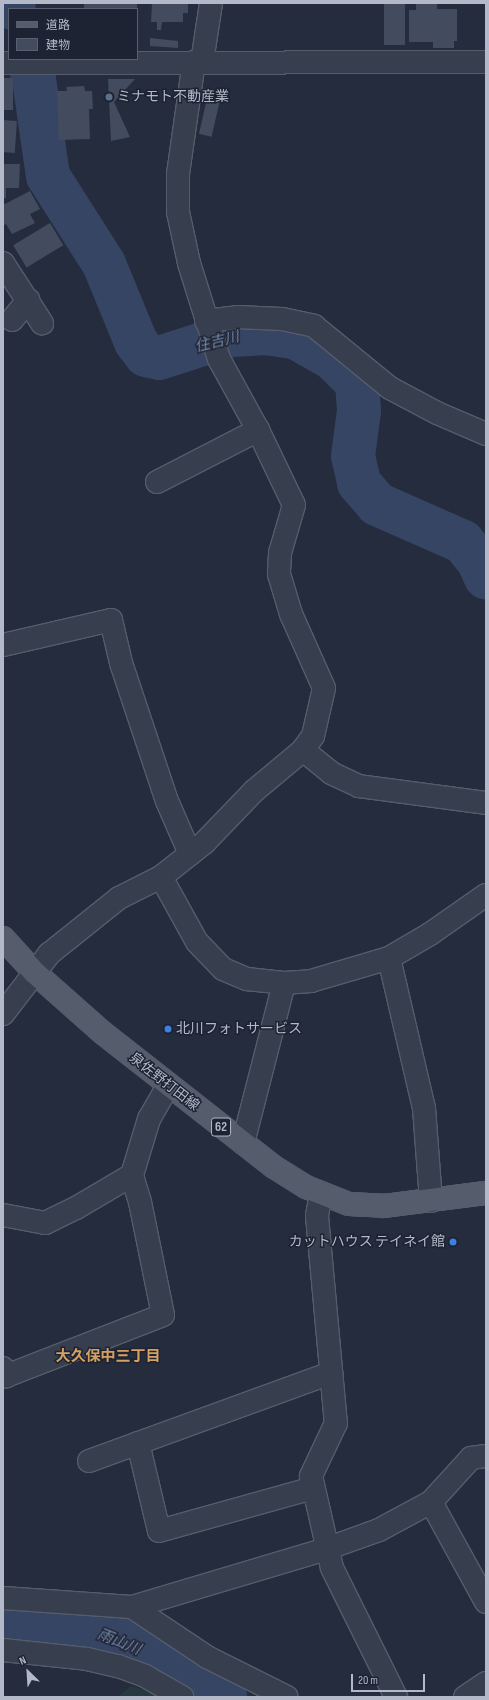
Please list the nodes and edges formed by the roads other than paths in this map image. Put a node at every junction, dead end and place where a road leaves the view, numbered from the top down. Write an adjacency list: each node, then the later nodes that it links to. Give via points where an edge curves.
1 (211, 3): 2 (street)
2 (198, 62): 3 (street); 4 (street); 9 (street, via 178,174 178,212 189,263)
3 (486, 62)
4 (6, 63)
5 (3, 263): 6 (street)
6 (28, 300): 7 (street); 8 (street)
7 (12, 320)
8 (42, 323)
9 (207, 324): 10 (street, via 219,360); 11 (street, via 245,317 282,319 314,326 390,388 436,413)
10 (258, 430): 12 (street); 14 (street, via 294,504 280,553 279,574 290,614 324,688 313,736)
11 (486, 434)
12 (157, 482)
13 (3, 645): 16 (street, via 111,620 121,663 167,801)
14 (303, 750): 15 (street, via 331,773 359,786); 16 (street, via 254,791)
15 (486, 803)
16 (190, 854): 17 (street)
17 (161, 877): 21 (street, via 119,898 49,954); 22 (street, via 197,942 223,969 247,979)
18 (486, 895): 20 (street, via 430,934)
19 (3, 938): 21 (main road, 泉佐野打田線 / 62)
20 (389, 958): 22 (street, via 311,981); 29 (street, via 424,1108)
21 (34, 972): 23 (street); 24 (main road, 泉佐野打田線 / 62)
22 (284, 983): 25 (street)
23 (3, 1014)
24 (168, 1086): 25 (main road, 泉佐野打田線 / 62); 26 (street, via 149,1119)
25 (243, 1143): 27 (main road, 泉佐野打田線 / 62, via 274,1167)
26 (132, 1175): 30 (street, via 45,1223); 31 (street, via 163,1315 6,1376)
27 (322, 1193): 29 (main road, 泉佐野打田線 / 62, via 348,1204 384,1206); 32 (street, via 316,1216)
28 (486, 1193): 29 (main road, 泉佐野打田線 / 62)
29 (431, 1201)
30 (3, 1215)
31 (3, 1368)
32 (331, 1372): 33 (street); 36 (street, via 336,1423 311,1476)
33 (138, 1443): 35 (street); 36 (street, via 159,1531)
34 (486, 1456): 37 (street, via 471,1458)
35 (89, 1461)
36 (314, 1488): 38 (street)
37 (431, 1502): 38 (street, via 379,1530); 40 (street)
38 (326, 1549): 41 (street); 46 (street, via 332,1568)
39 (3, 1598): 41 (street)
40 (486, 1602)
41 (132, 1606): 44 (street, via 207,1658)
42 (3, 1650): 45 (street, via 87,1659 118,1666 145,1676)
43 (486, 1683): 47 (street)
44 (278, 1695)
45 (182, 1697)
46 (396, 1697)
47 (465, 1697)

